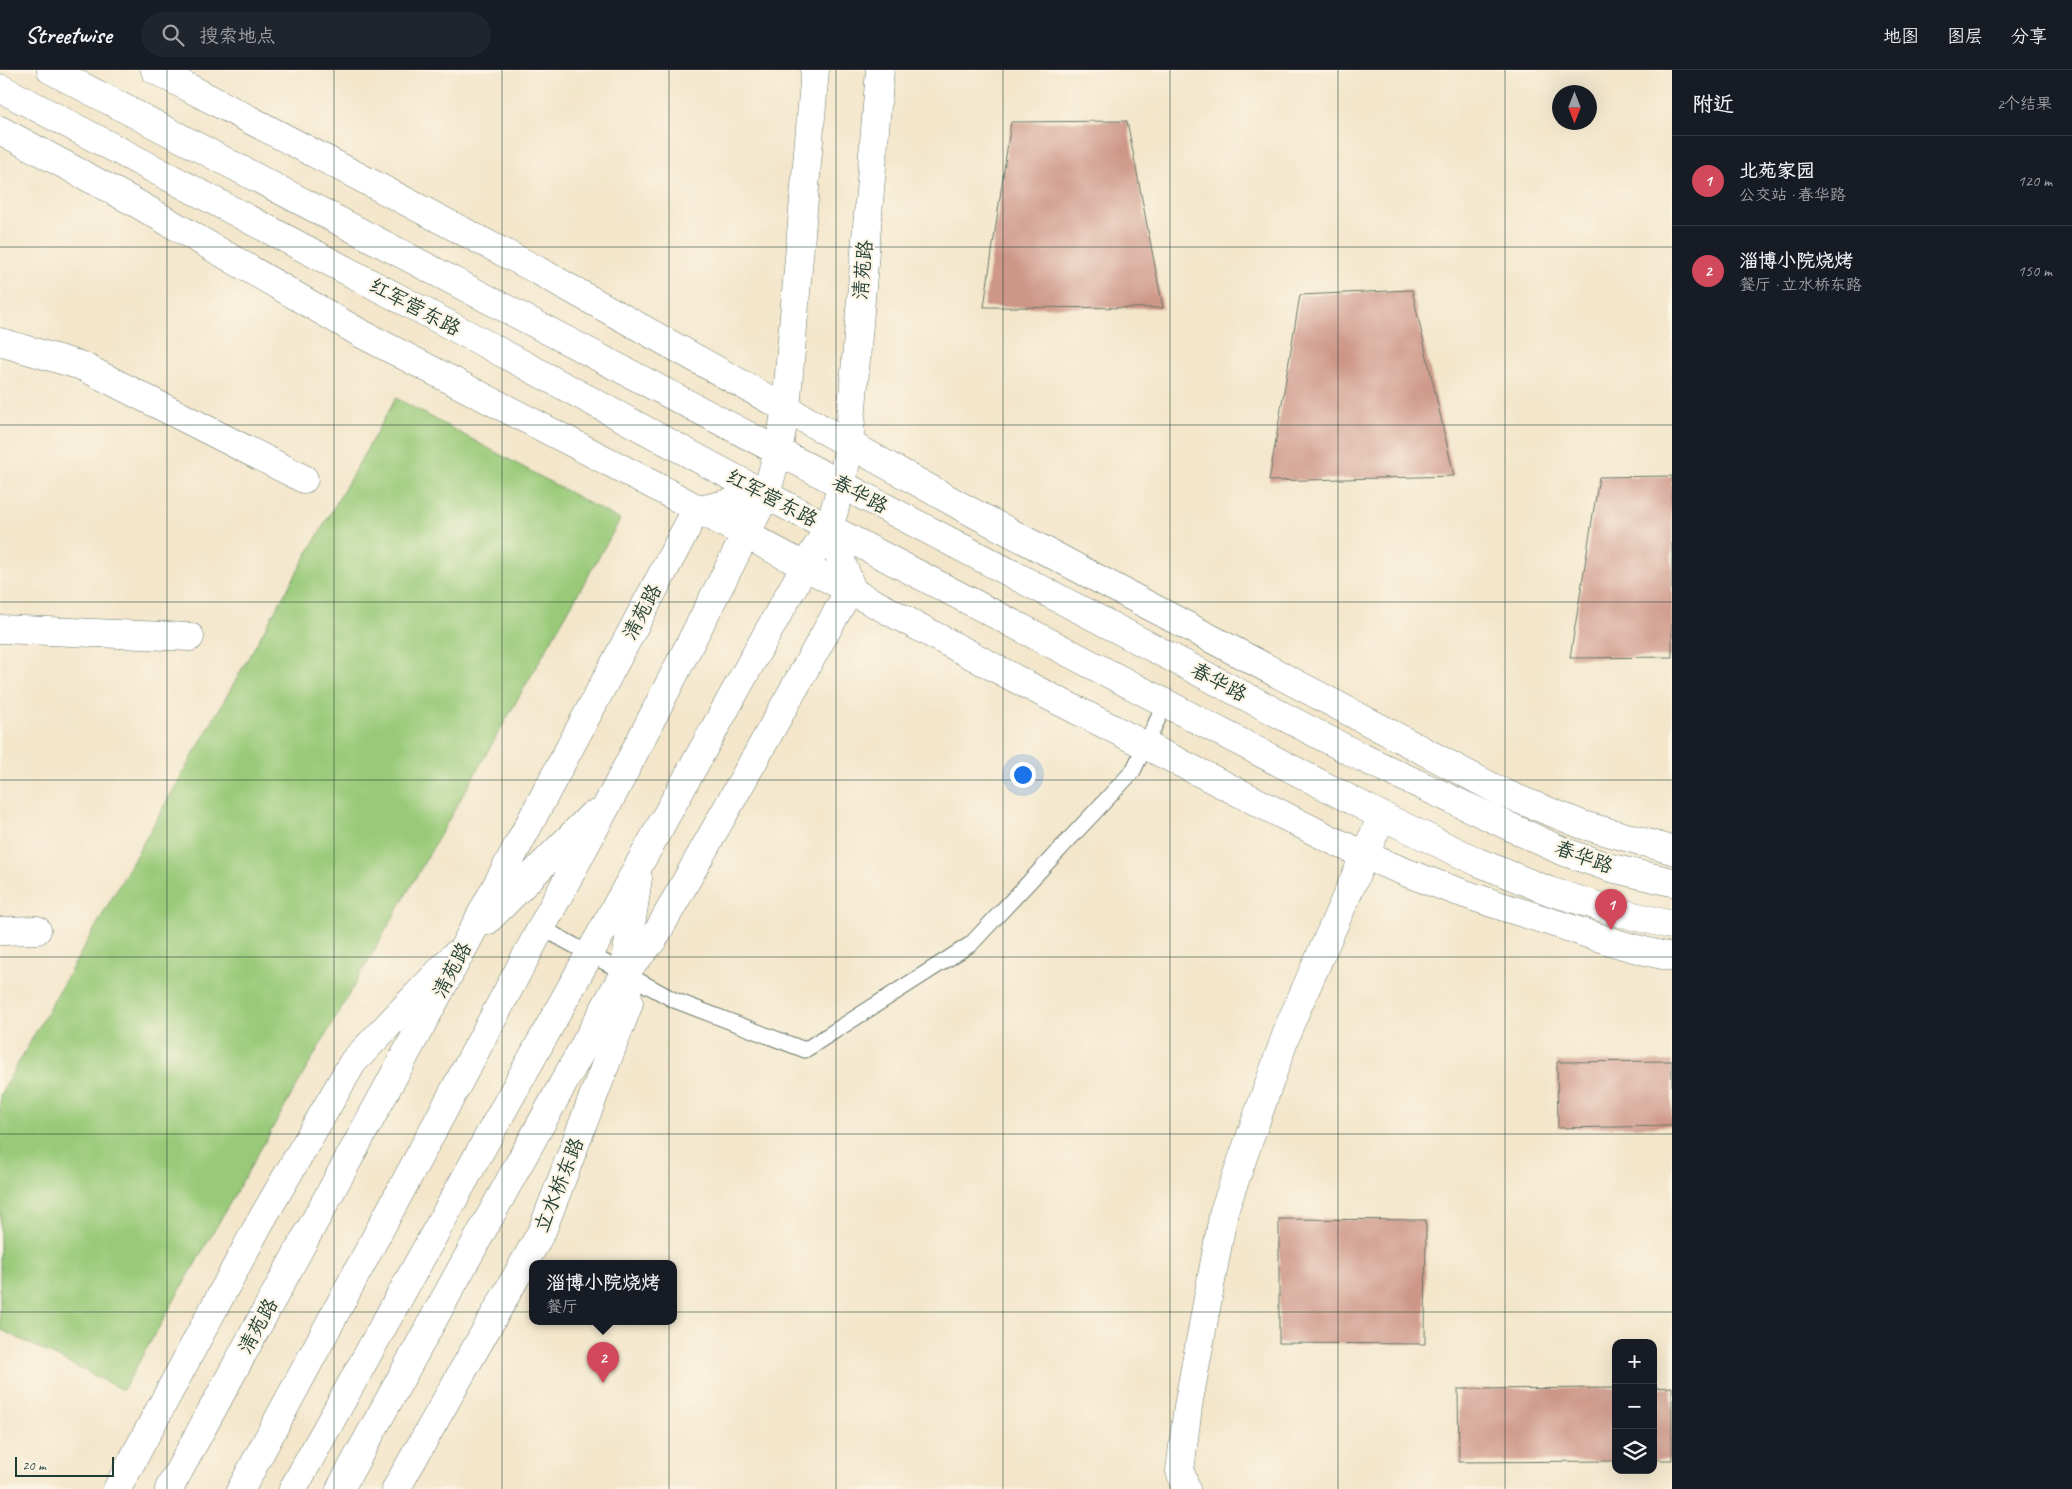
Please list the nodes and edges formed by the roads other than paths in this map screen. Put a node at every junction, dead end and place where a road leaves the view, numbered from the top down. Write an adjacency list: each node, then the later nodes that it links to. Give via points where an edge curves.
1 (51, 70): 10 (street, 红军营东路)
2 (155, 70): 8 (street, via 537,270)
3 (815, 70): 8 (street)
4 (880, 70): 9 (street, 清苑路)
5 (0, 88): 13 (street, 红军营东路)
6 (0, 130): 14 (street, via 134,202 360,333)
7 (0, 342): 11 (street, via 82,366)
8 (786, 409): 9 (street); 10 (street)
9 (849, 444): 12 (street, 清苑路); 25 (street, via 1503,793 1583,825)
10 (778, 452): 12 (street, 春华路); 13 (street)
11 (304, 480)
12 (842, 484): 15 (street, 清苑路); 28 (street, 春华路, via 1399,776 1562,851 1610,868)
13 (766, 495): 14 (street); 15 (street, 红军营东路); 16 (street)
14 (700, 510): 16 (street); 33 (street, 清苑路, via 694,514)
15 (829, 528): 17 (street, 清苑路); 18 (street, via 852,587); 21 (street, 春华路)
16 (745, 534): 17 (street); 23 (street)
17 (805, 566): 18 (street); 27 (street, 清苑路)
18 (850, 590): 22 (street); 36 (street, via 653,940)
19 (0, 629): 20 (street)
20 (190, 637)
21 (1166, 702): 22 (lane); 24 (street, 春华路)
22 (1145, 745): 26 (street); 36 (lane, via 1133,771 971,944 806,1050 674,1000)
23 (614, 792): 30 (street); 33 (street)
24 (1382, 816): 26 (street); 29 (street, 春华路, via 1548,891 1621,914)
25 (1672, 850)
26 (1363, 856): 35 (street, via 1501,906 1644,952); 43 (street, via 1290,1024 1224,1211 1188,1406 1180,1471)
27 (640, 862): 34 (street, 清苑路); 36 (street)
28 (1672, 882)
29 (1672, 925)
30 (542, 928): 34 (lane); 39 (street)
31 (37, 930): 32 (street)
32 (0, 931)
33 (466, 942): 37 (street, via 353,1062 258,1224); 38 (street, 清苑路)
34 (589, 954): 36 (lane); 40 (street, 清苑路)
35 (1672, 957)
36 (624, 973): 41 (street); 42 (street, 立水桥东路, via 629,1003 542,1231)
37 (117, 1489)
38 (169, 1489)
39 (241, 1489)
40 (293, 1489)
41 (340, 1489)
42 (396, 1489)
43 (1186, 1489)

